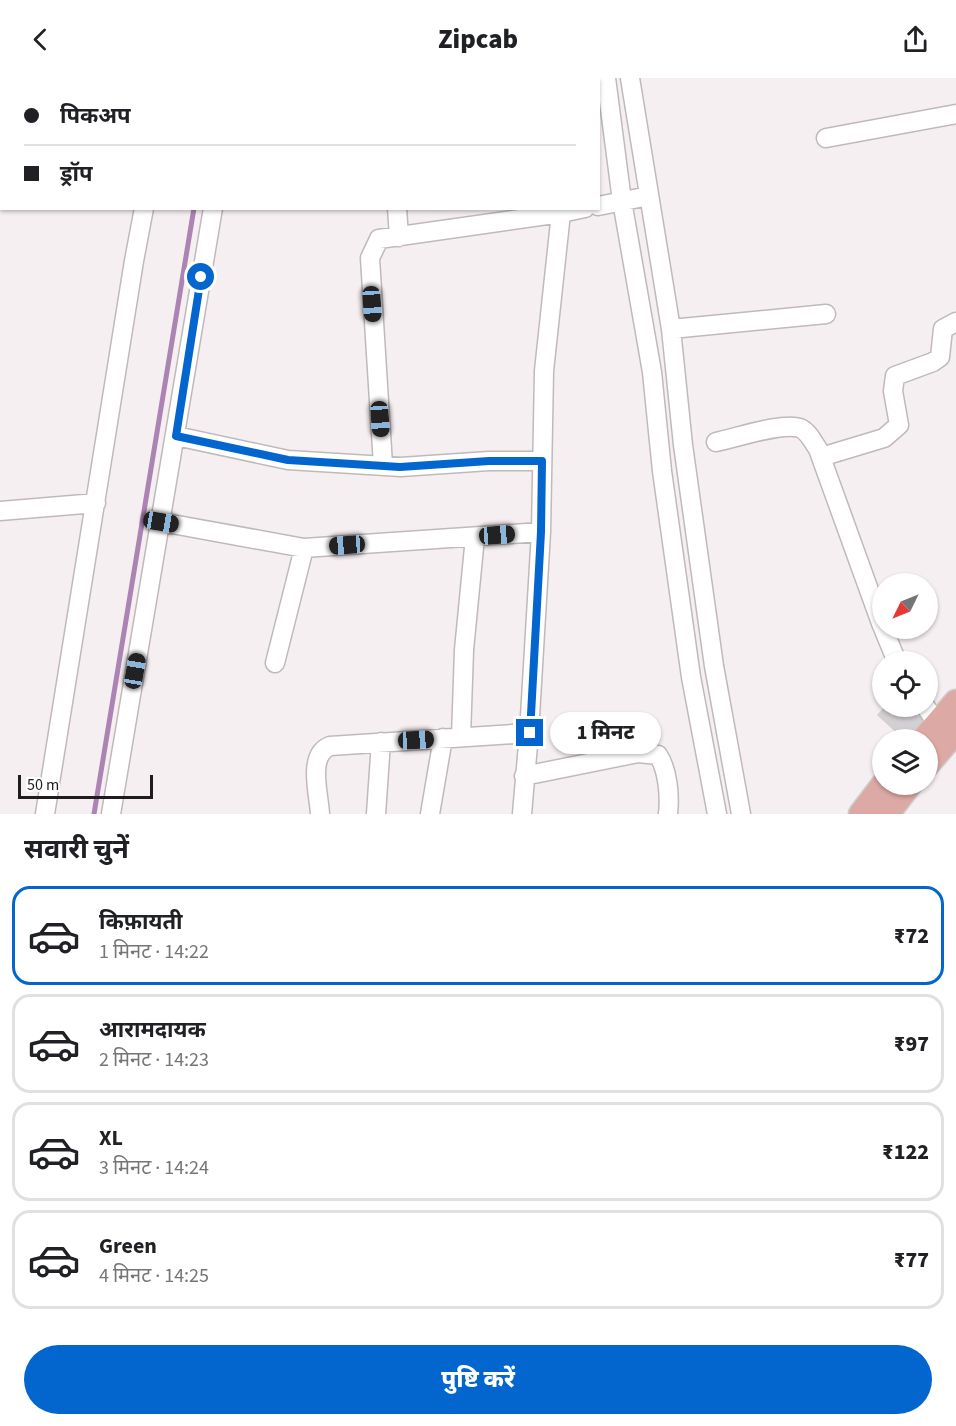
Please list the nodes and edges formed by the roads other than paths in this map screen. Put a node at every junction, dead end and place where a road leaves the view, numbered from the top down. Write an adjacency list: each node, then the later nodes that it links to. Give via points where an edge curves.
1 (606, 78): 5 (street)
2 (630, 78): 5 (street)
3 (956, 114): 4 (street)
4 (826, 138)
5 (636, 198): 6 (street); 15 (street); 18 (street, via 652,372)
6 (600, 206)
7 (144, 210): 22 (street)
8 (213, 210): 16 (street)
9 (397, 210): 12 (street)
10 (575, 210): 11 (street)
11 (561, 213): 12 (street); 20 (street, via 544,370)
12 (399, 237): 21 (street, via 379,239 370,258)
13 (826, 314): 15 (street)
14 (956, 322): 19 (street, via 943,329 940,357 895,376 893,391 899,425 893,432)
15 (672, 329): 18 (street)
16 (176, 436): 21 (street, via 288,460); 24 (street)
17 (716, 442): 19 (street, via 785,427 801,428)
18 (672, 453): 45 (street, via 691,677); 46 (street)
19 (821, 457): 28 (street)
20 (542, 461): 21 (street, via 426,467); 25 (street)
21 (383, 465)
22 (96, 503): 23 (street); 38 (street)
23 (0, 512)
24 (161, 522): 27 (street); 39 (street)
25 (541, 532): 26 (street); 32 (street)
26 (475, 537): 27 (street); 33 (street)
27 (304, 548): 29 (street)
28 (872, 599)
29 (275, 663)
30 (956, 702): 31 (main road)
31 (935, 725)
32 (530, 733): 33 (street); 35 (street)
33 (452, 737): 34 (street); 42 (street)
34 (381, 742): 40 (street, via 323,749 317,758); 41 (street)
35 (524, 776): 43 (street); 44 (street, via 638,753 658,755 669,799)
36 (876, 795): 47 (main road)
37 (902, 795): 48 (main road)
38 (45, 814)
39 (111, 814)
40 (320, 814)
41 (376, 814)
42 (430, 814)
43 (522, 814)
44 (668, 814)
45 (717, 814)
46 (741, 814)
47 (861, 814)
48 (887, 814)

